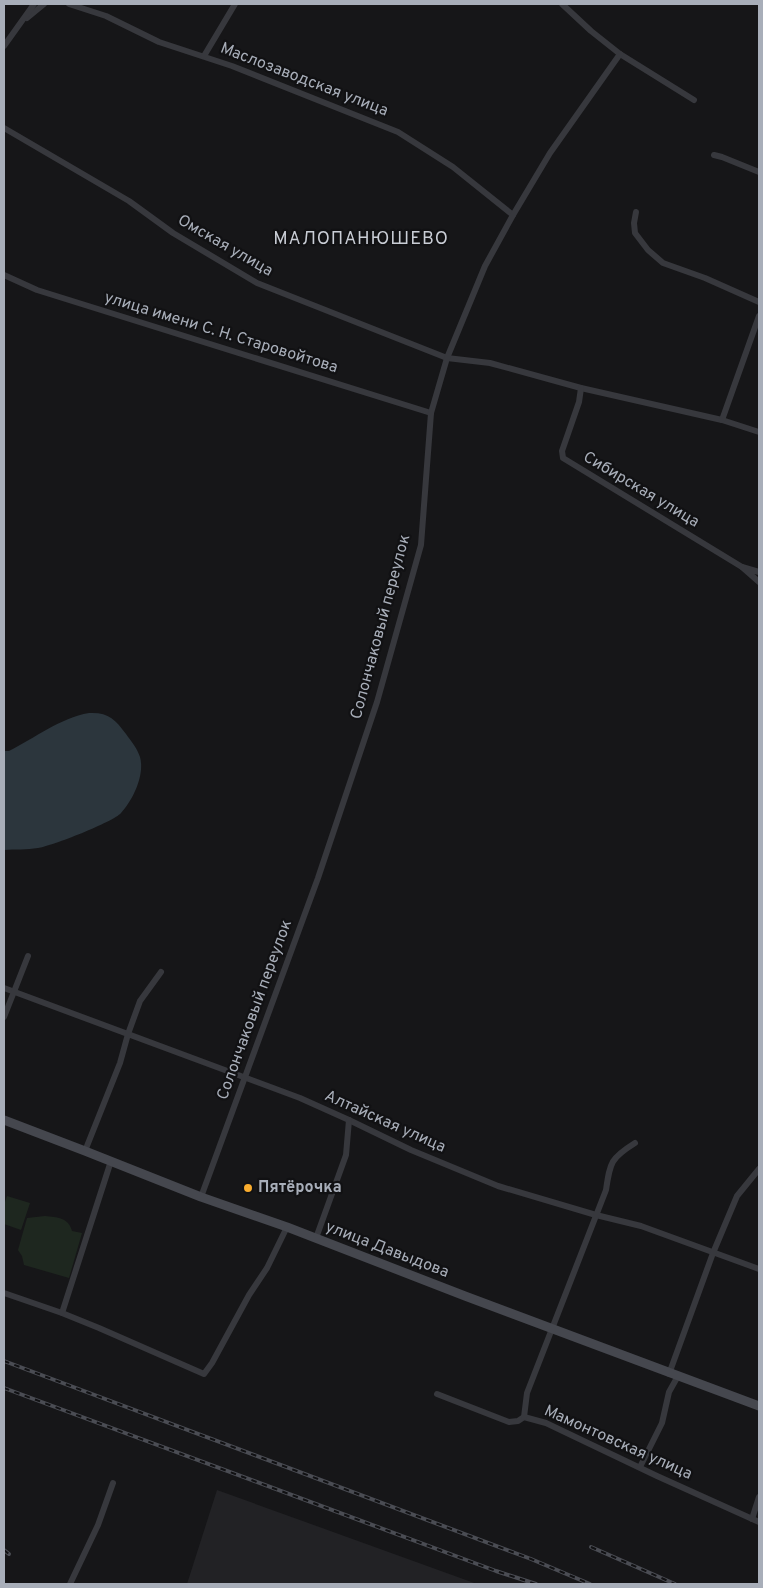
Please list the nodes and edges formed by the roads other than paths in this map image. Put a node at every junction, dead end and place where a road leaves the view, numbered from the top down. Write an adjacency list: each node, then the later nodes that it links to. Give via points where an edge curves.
1 (34, 4): 6 (street)
2 (44, 4): 6 (street)
3 (68, 4): 9 (street, Маслозаводская улица, via 106,16 159,42)
4 (235, 4): 9 (street)
5 (562, 4): 8 (street)
6 (18, 26): 7 (street)
7 (4, 46)
8 (620, 54): 10 (street); 15 (street, Солончаковый переулок, via 550,153)
9 (204, 56): 15 (street, Маслозаводская улица, via 398,132 453,167)
10 (694, 100)
11 (4, 128): 19 (street, Омская улица, via 129,201 173,233 257,283)
12 (714, 156): 13 (street)
13 (759, 172)
14 (636, 212): 17 (street, via 635,233 663,263)
15 (513, 215): 19 (street, Солончаковый переулок, via 485,266)
16 (4, 275): 21 (street, улица имени С. Н. Старовойтова, via 37,290)
17 (759, 302)
18 (759, 316): 22 (street)
19 (447, 358): 20 (street, via 490,363); 21 (street, Солончаковый переулок)
20 (581, 388): 22 (street); 24 (street, Сибирская улица, via 562,451 564,458)
21 (431, 412): 33 (street, Солончаковый переулок, via 421,546 380,693 318,878)
22 (722, 420): 23 (street)
23 (759, 432)
24 (742, 567): 25 (street, Сибирская улица); 26 (street, Сибирская улица)
25 (759, 572)
26 (759, 582)
27 (28, 956): 30 (street)
28 (161, 972): 32 (street, via 140,1001)
29 (4, 988): 30 (street, Алтайская улица)
30 (14, 991): 31 (street); 32 (street, Алтайская улица)
31 (4, 1017)
32 (128, 1034): 33 (street, Алтайская улица); 37 (street)
33 (245, 1079): 35 (street, Алтайская улица); 40 (street, Солончаковый переулок)
34 (4, 1120): 37 (main road, улица Давыдова)
35 (349, 1120): 41 (street, Алтайская улица, via 498,1186); 43 (street, via 346,1155)
36 (635, 1143): 41 (street, via 612,1161)
37 (85, 1151): 38 (main road, улица Давыдова)
38 (111, 1161): 40 (main road, улица Давыдова); 47 (street)
39 (759, 1170): 44 (street, via 737,1196)
40 (201, 1197): 42 (main road, улица Давыдова)
41 (596, 1215): 44 (street, Алтайская улица, via 640,1226); 48 (street)
42 (288, 1227): 43 (main road, улица Давыдова); 47 (street, via 204,1374)
43 (316, 1238): 48 (main road, улица Давыдова)
44 (713, 1253): 45 (street, Алтайская улица); 49 (street)
45 (759, 1269)
46 (4, 1294): 47 (street)
47 (62, 1313)
48 (552, 1329): 49 (main road, улица Давыдова); 52 (street, via 527,1393)
49 (674, 1375): 51 (main road, улица Давыдова); 53 (street, via 662,1424)
50 (437, 1394): 52 (street, Мамонтовская улица, via 509,1422)
51 (759, 1406)
52 (524, 1417): 53 (street, Мамонтовская улица, via 546,1423)
53 (640, 1466): 56 (street, Мамонтовская улица)
54 (112, 1483): 58 (street, via 98,1525)
55 (759, 1498): 56 (street)
56 (752, 1518): 57 (street, Мамонтовская улица)
57 (759, 1522)
58 (70, 1584)

